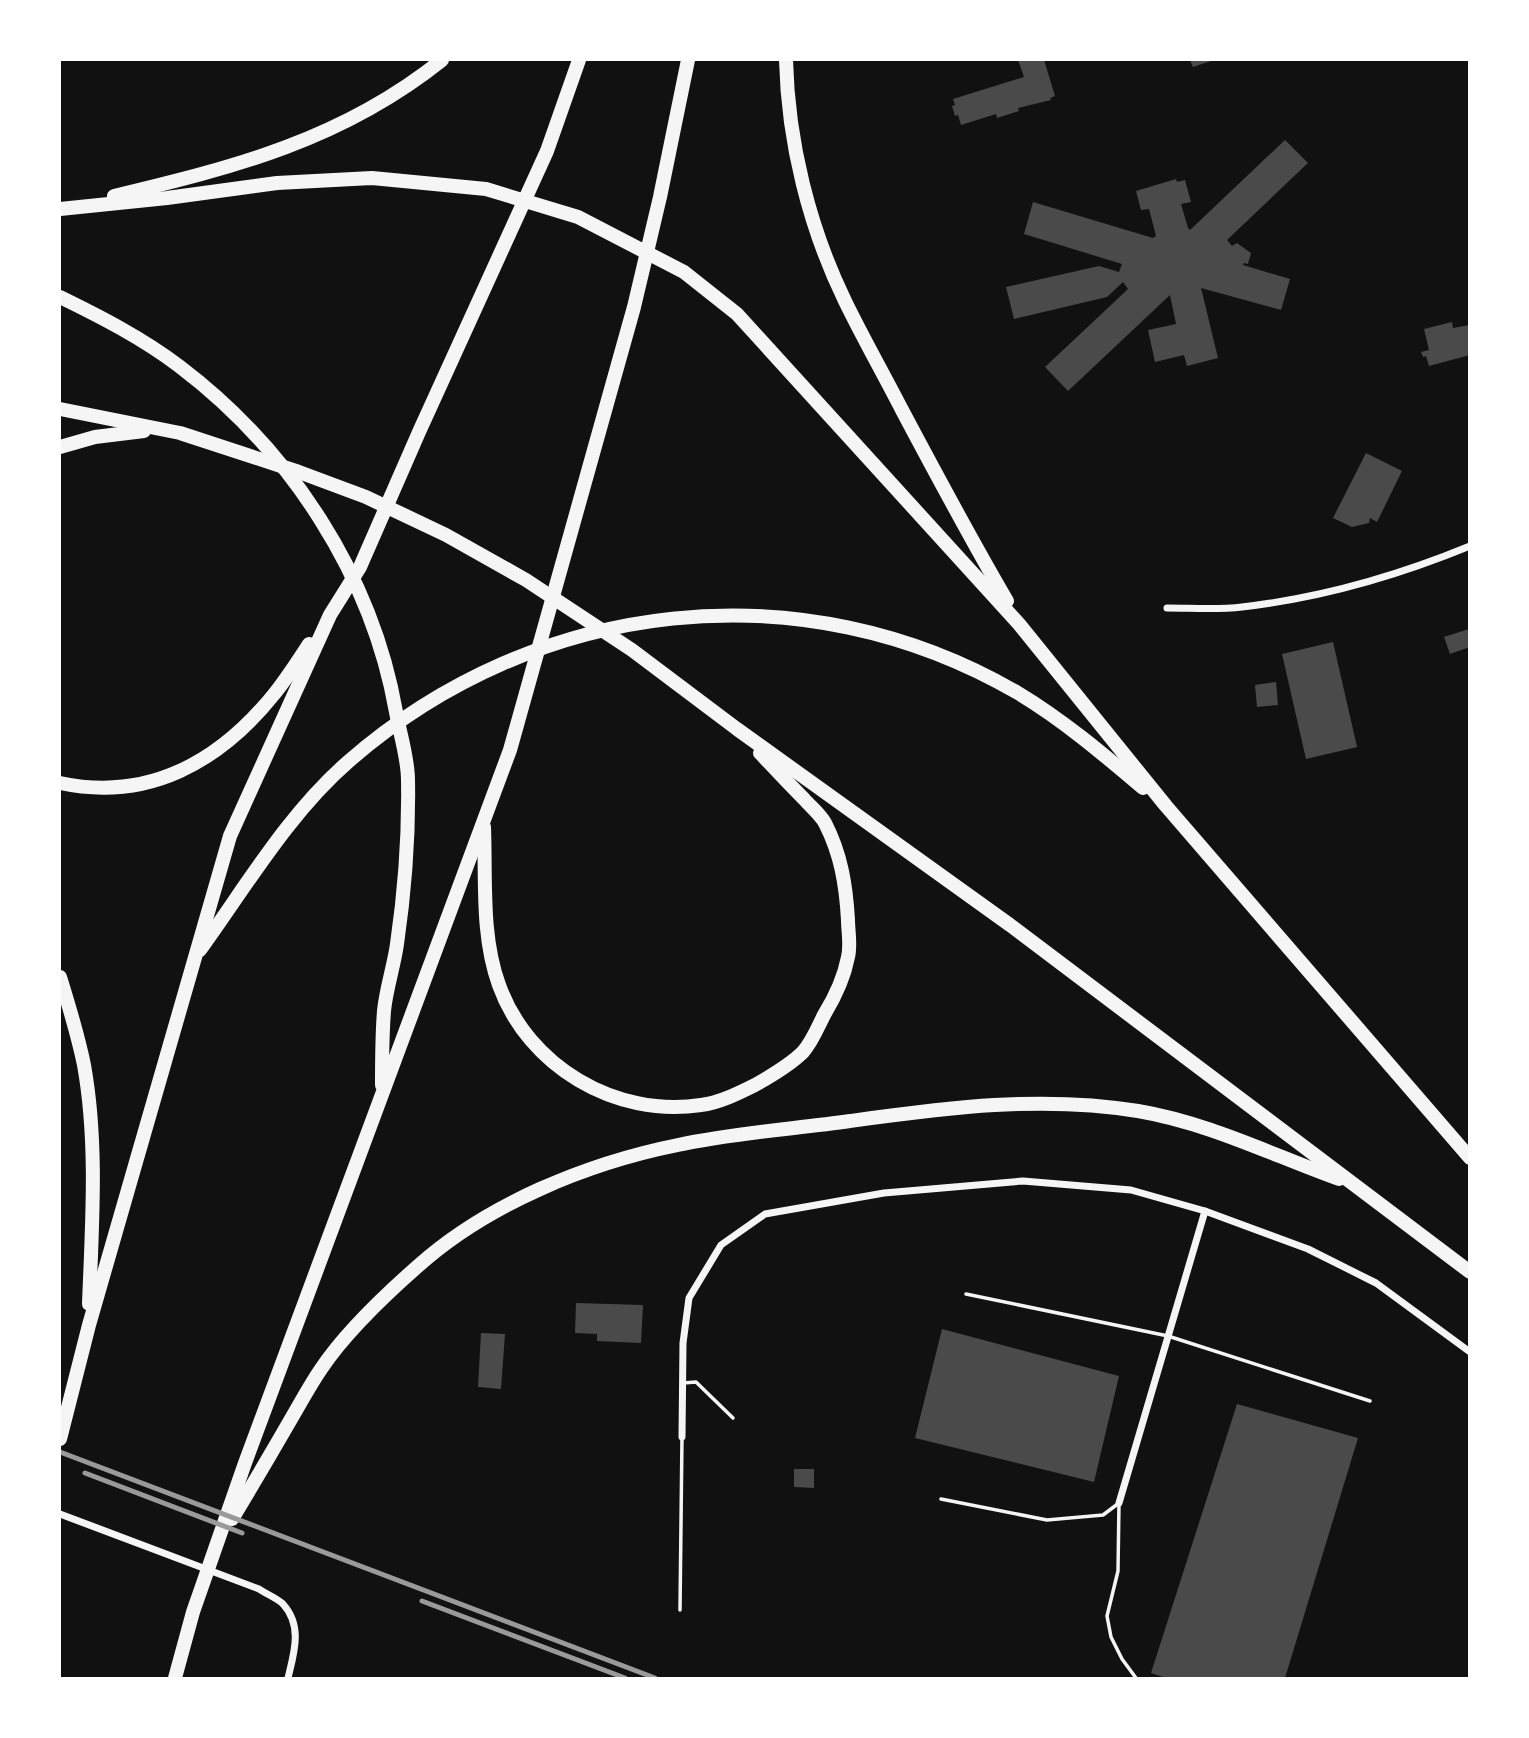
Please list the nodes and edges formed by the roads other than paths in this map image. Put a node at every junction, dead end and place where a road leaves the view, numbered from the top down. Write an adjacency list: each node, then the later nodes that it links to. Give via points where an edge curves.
1 (442, 60): 5 (highway, via 384,100 284,149 209,173)
2 (579, 60): 12 (highway, via 547,150 360,568)
3 (688, 60): 17 (highway, via 634,307 510,750)
4 (786, 60): 13 (highway, via 798,161 835,278)
5 (60, 209): 13 (highway, via 277,183 372,178 486,189 578,217 684,272 737,314)
6 (60, 297): 20 (highway, via 127,332 196,380 255,434 305,496 357,586 390,677 408,776 401,910 384,1010)
7 (60, 409): 8 (highway)
8 (180, 433): 9 (highway, via 136,431); 14 (highway, via 366,497 446,535 526,580 621,643)
9 (60, 447)
10 (1469, 546): 11 (street, via 1402,572 1298,599 1240,608)
11 (1167, 608)
12 (330, 615): 15 (highway, via 252,720 209,754 160,779 129,788); 18 (highway, via 230,836)
13 (1019, 624): 16 (highway)
14 (737, 729): 17 (highway, via 823,821 839,855 846,886 849,955 836,995 803,1051 770,1077 737,1094 702,1105 632,1103 583,1084 541,1052 510,1009 491,960); 22 (highway, via 1010,925)
15 (60, 783)
16 (1166, 806): 18 (highway, via 1017,692 933,652 870,632 749,614 624,626 501,663 449,690 386,732 348,762 267,852); 21 (highway)
17 (484, 820): 20 (highway)
18 (193, 960): 26 (highway)
19 (60, 977): 26 (highway, via 89,1100)
20 (381, 1097): 37 (highway)
21 (1469, 1158)
22 (1354, 1184): 24 (highway); 37 (highway, via 1176,1119 1058,1103 965,1106 681,1144 622,1158 517,1200 419,1264 321,1368)
23 (1205, 1211): 27 (street); 28 (street, via 1308,1249 1376,1283); 29 (street, via 1131,1190 1023,1181 884,1193 765,1214 721,1245 689,1298)
24 (1469, 1272)
25 (966, 1294): 27 (lane)
26 (89, 1325): 33 (highway)
27 (1168, 1336): 30 (lane); 35 (street)
28 (1469, 1352)
29 (683, 1383): 31 (lane, via 696,1382); 32 (street)
30 (1370, 1401)
31 (733, 1418)
32 (682, 1437): 38 (lane)
33 (60, 1439)
34 (941, 1499): 35 (lane, via 1046,1520 1103,1515)
35 (1119, 1503): 41 (lane, via 1118,1571 1107,1616 1111,1637)
36 (60, 1514): 40 (street, via 259,1590 282,1603 296,1631)
37 (218, 1542): 39 (highway)
38 (680, 1610)
39 (175, 1678)
40 (288, 1678)
41 (1136, 1678)

